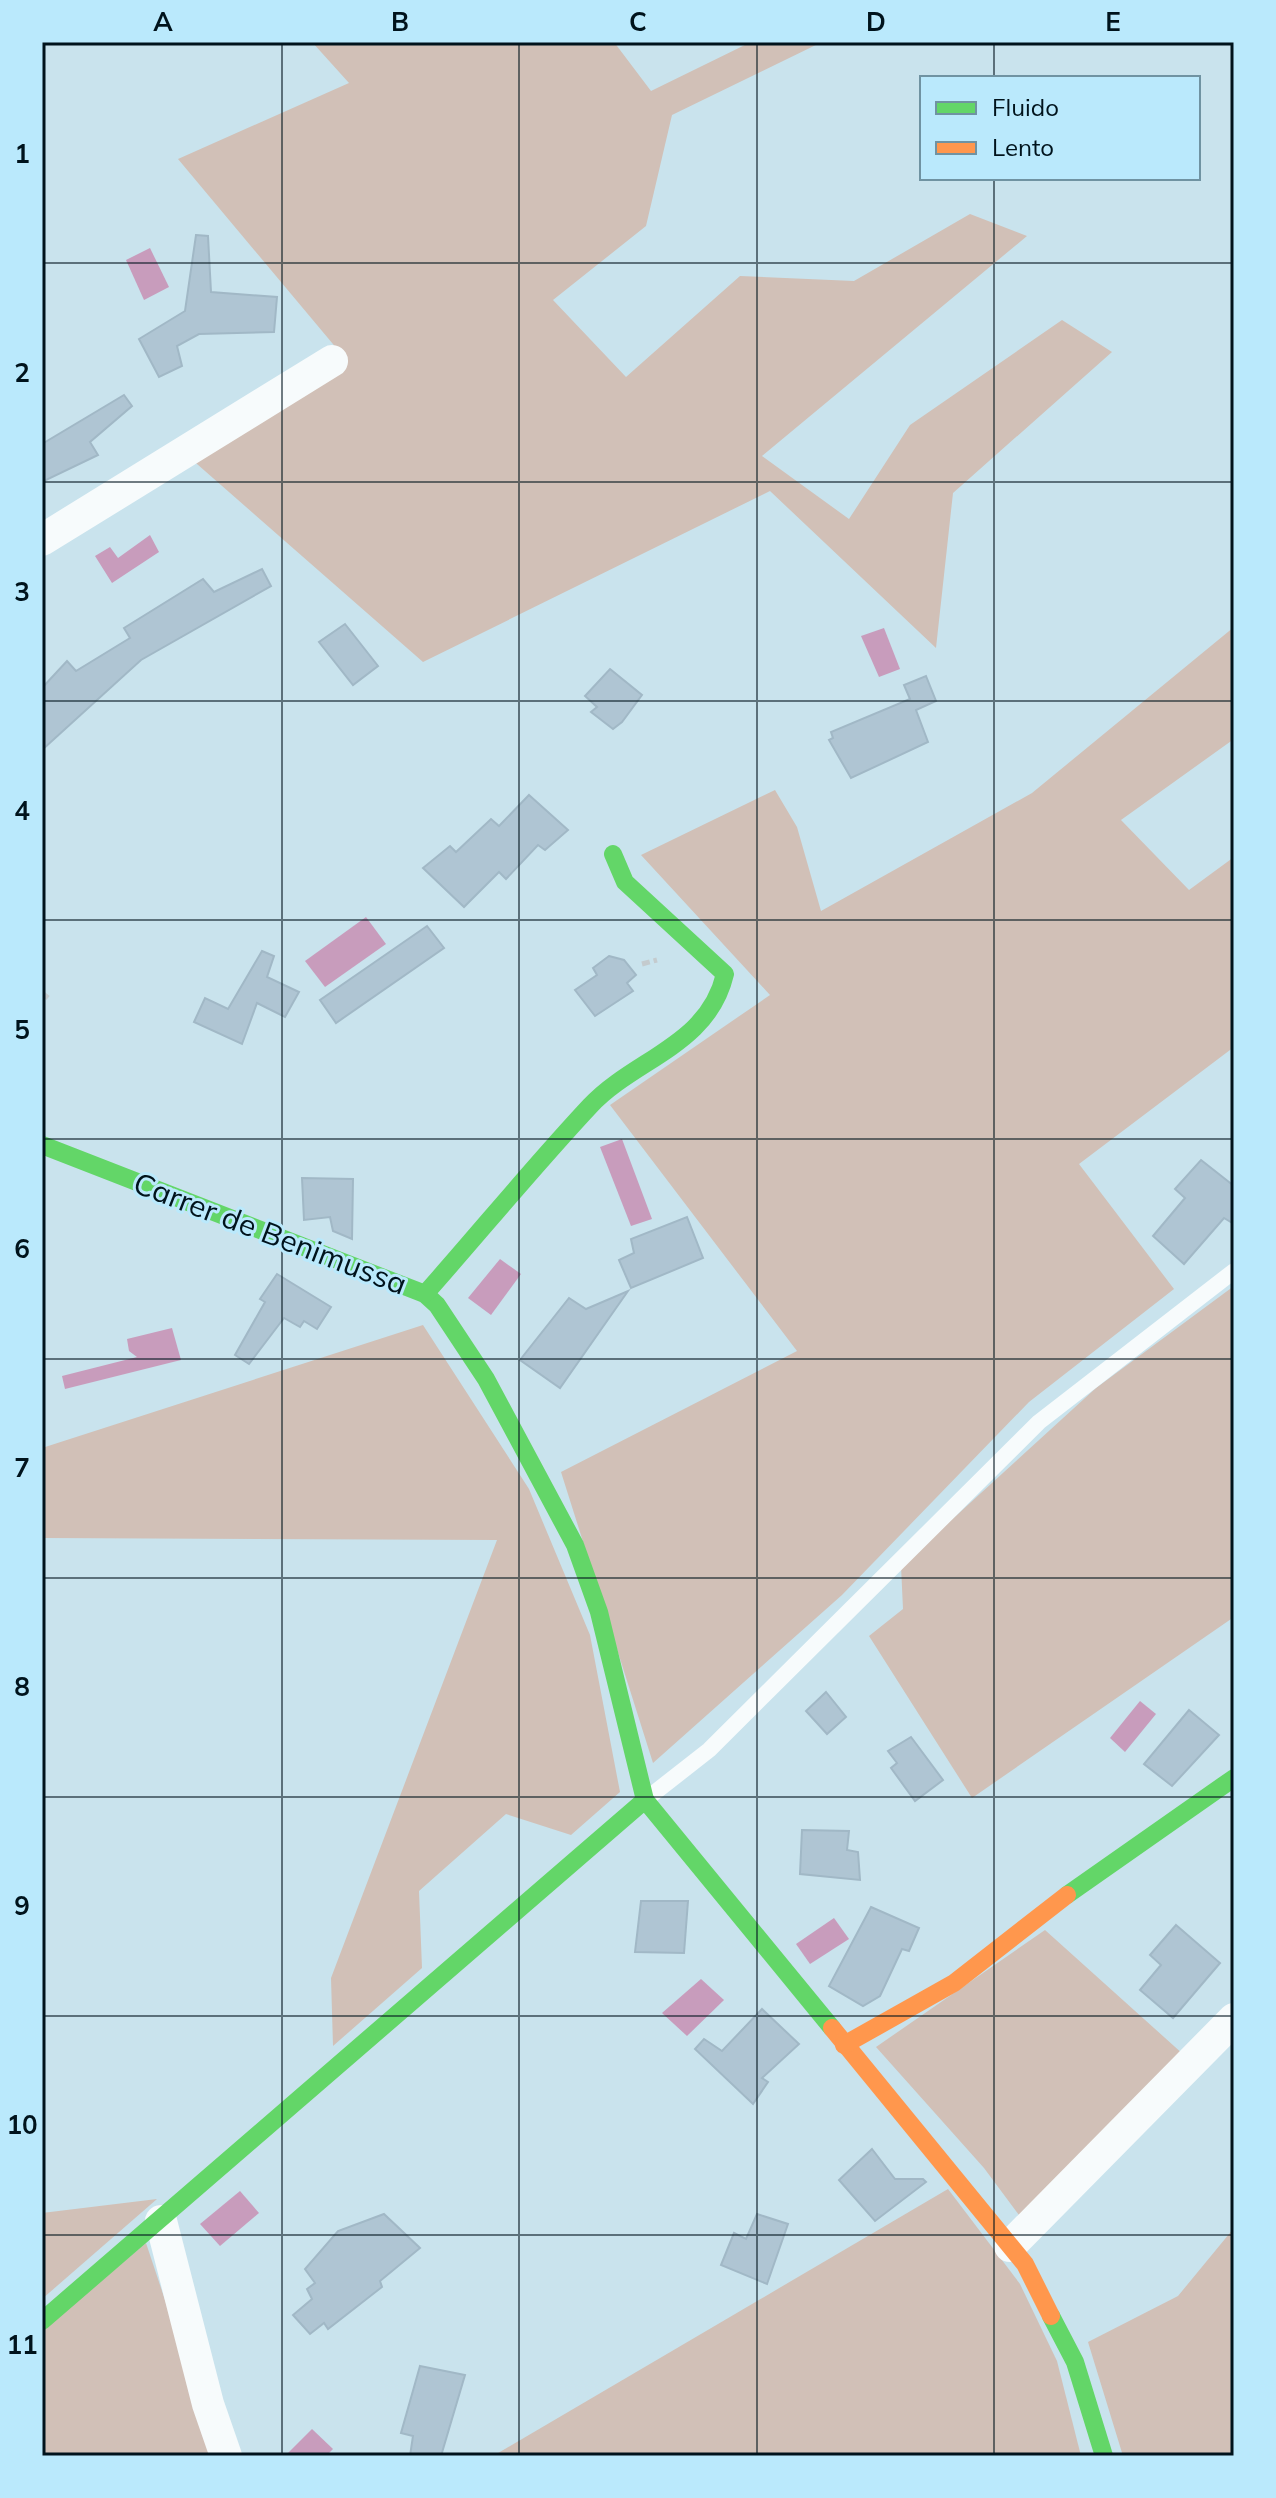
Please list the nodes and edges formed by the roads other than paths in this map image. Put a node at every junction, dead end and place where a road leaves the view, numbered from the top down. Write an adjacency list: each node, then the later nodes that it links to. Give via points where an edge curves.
1 (332, 361): 2 (street)
2 (42, 540)
3 (613, 854): 6 (street, via 625,882 725,974 719,1000 694,1030 593,1103)
4 (42, 1145): 6 (street, Carrer de Benimussa)
5 (1234, 1271): 8 (lane, via 1039,1422 709,1750)
6 (425, 1294): 8 (street, Carrer de Benimussa, via 486,1379 575,1545 599,1612)
7 (1234, 1778): 10 (street, via 1072,1891 954,1983)
8 (645, 1800): 10 (street); 11 (street)
9 (1234, 2019): 12 (street)
10 (844, 2045): 12 (street)
11 (161, 2221): 13 (street); 14 (street)
12 (1010, 2246): 15 (street, via 1025,2264 1075,2362)
13 (42, 2321)
14 (226, 2456)
15 (1104, 2456)

